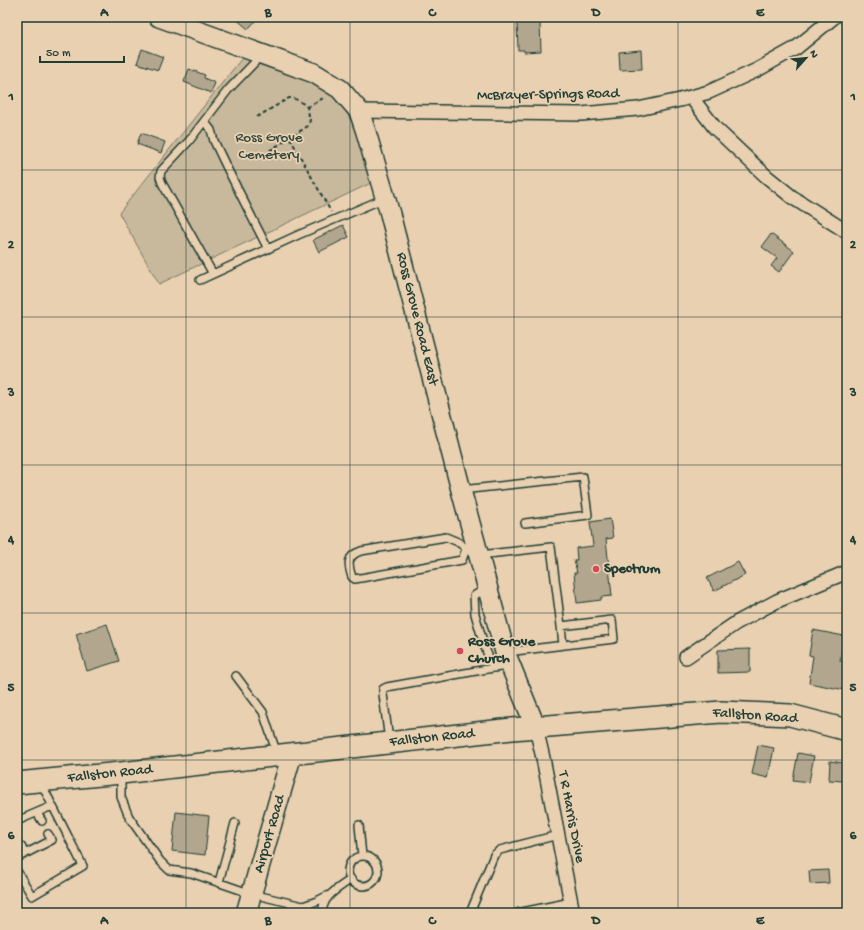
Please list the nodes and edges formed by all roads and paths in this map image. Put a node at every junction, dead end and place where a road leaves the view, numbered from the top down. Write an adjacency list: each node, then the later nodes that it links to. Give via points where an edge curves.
1 (159, 17): 3 (street, Ross Grove Road East)
2 (834, 17): 6 (street, McBrayer-Springs Road, via 796,48 764,66 709,92)
3 (179, 21): 4 (street, Ross Grove Road East)
4 (258, 52): 8 (street, Ross Grove Road East, via 314,73 340,89); 10 (lane, via 255,62 228,90)
5 (325, 96): 7 (path)
6 (690, 97): 8 (street, McBrayer-Springs Road, via 638,109 581,114); 15 (street, via 715,128 766,176 792,197)
7 (307, 108): 9 (path, via 298,100 289,98); 11 (path, via 310,120 308,126)
8 (359, 111): 13 (street, Ross Grove Road East)
9 (257, 117)
10 (205, 122): 16 (lane); 17 (lane, via 166,164 160,177)
11 (290, 138): 12 (path); 14 (path)
12 (269, 151)
13 (385, 198): 16 (lane); 19 (street, Ross Grove Road East)
14 (327, 204)
15 (847, 232)
16 (268, 249): 17 (lane)
17 (213, 274): 18 (lane)
18 (200, 280)
19 (461, 490): 20 (lane, via 583,477 588,515); 21 (street, Ross Grove Road East)
20 (525, 523)
21 (472, 555): 21 (lane, via 458,542 446,537 355,553 350,559 349,568 352,578 355,579); 23 (lane, via 551,547); 26 (street, Ross Grove Road East, via 488,588)
22 (847, 572): 25 (street, via 770,604 736,623)
23 (561, 626): 24 (lane); 24 (lane, via 612,620 614,639)
24 (563, 645): 26 (lane)
25 (686, 657)
26 (503, 662): 28 (street, Ross Grove Road East); 30 (lane, via 387,687 383,694)
27 (236, 676): 31 (lane, via 263,712)
28 (536, 728): 29 (main road, Fallston Road, via 721,712 790,715); 30 (main road, Fallston Road); 43 (street, T R Harris Drive)
29 (847, 730)
30 (389, 743): 31 (main road, Fallston Road)
31 (285, 755): 32 (main road, Fallston Road); 51 (street, Airport Road)
32 (121, 773): 33 (main road, Fallston Road); 50 (lane, via 121,797 129,817 160,861 169,870 191,873)
33 (40, 781): 34 (main road, Fallston Road); 35 (lane)
34 (17, 783)
35 (52, 806): 36 (lane); 48 (lane, via 83,866 32,896)
36 (37, 812): 37 (lane); 38 (lane)
37 (20, 820): 41 (lane)
38 (42, 821)
39 (235, 823): 50 (lane)
40 (359, 825): 46 (lane)
41 (26, 827)
42 (48, 834): 45 (lane, via 52,840 35,844)
43 (558, 835): 54 (street, T R Harris Drive); 58 (lane, via 500,850 494,855)
44 (21, 846): 45 (lane)
45 (25, 854): 47 (lane)
46 (362, 856): 49 (lane, via 349,865); 49 (lane, via 376,863 378,870 375,879 364,886)
47 (17, 858)
48 (17, 872)
49 (351, 879): 52 (lane)
50 (219, 882): 51 (lane)
51 (252, 894): 53 (lane); 55 (street, Airport Road)
52 (327, 896): 53 (lane); 57 (lane)
53 (303, 906): 56 (lane)
54 (572, 907): 59 (lane)
55 (246, 913)
56 (313, 913)
57 (322, 913)
58 (470, 913)
59 (517, 913)

